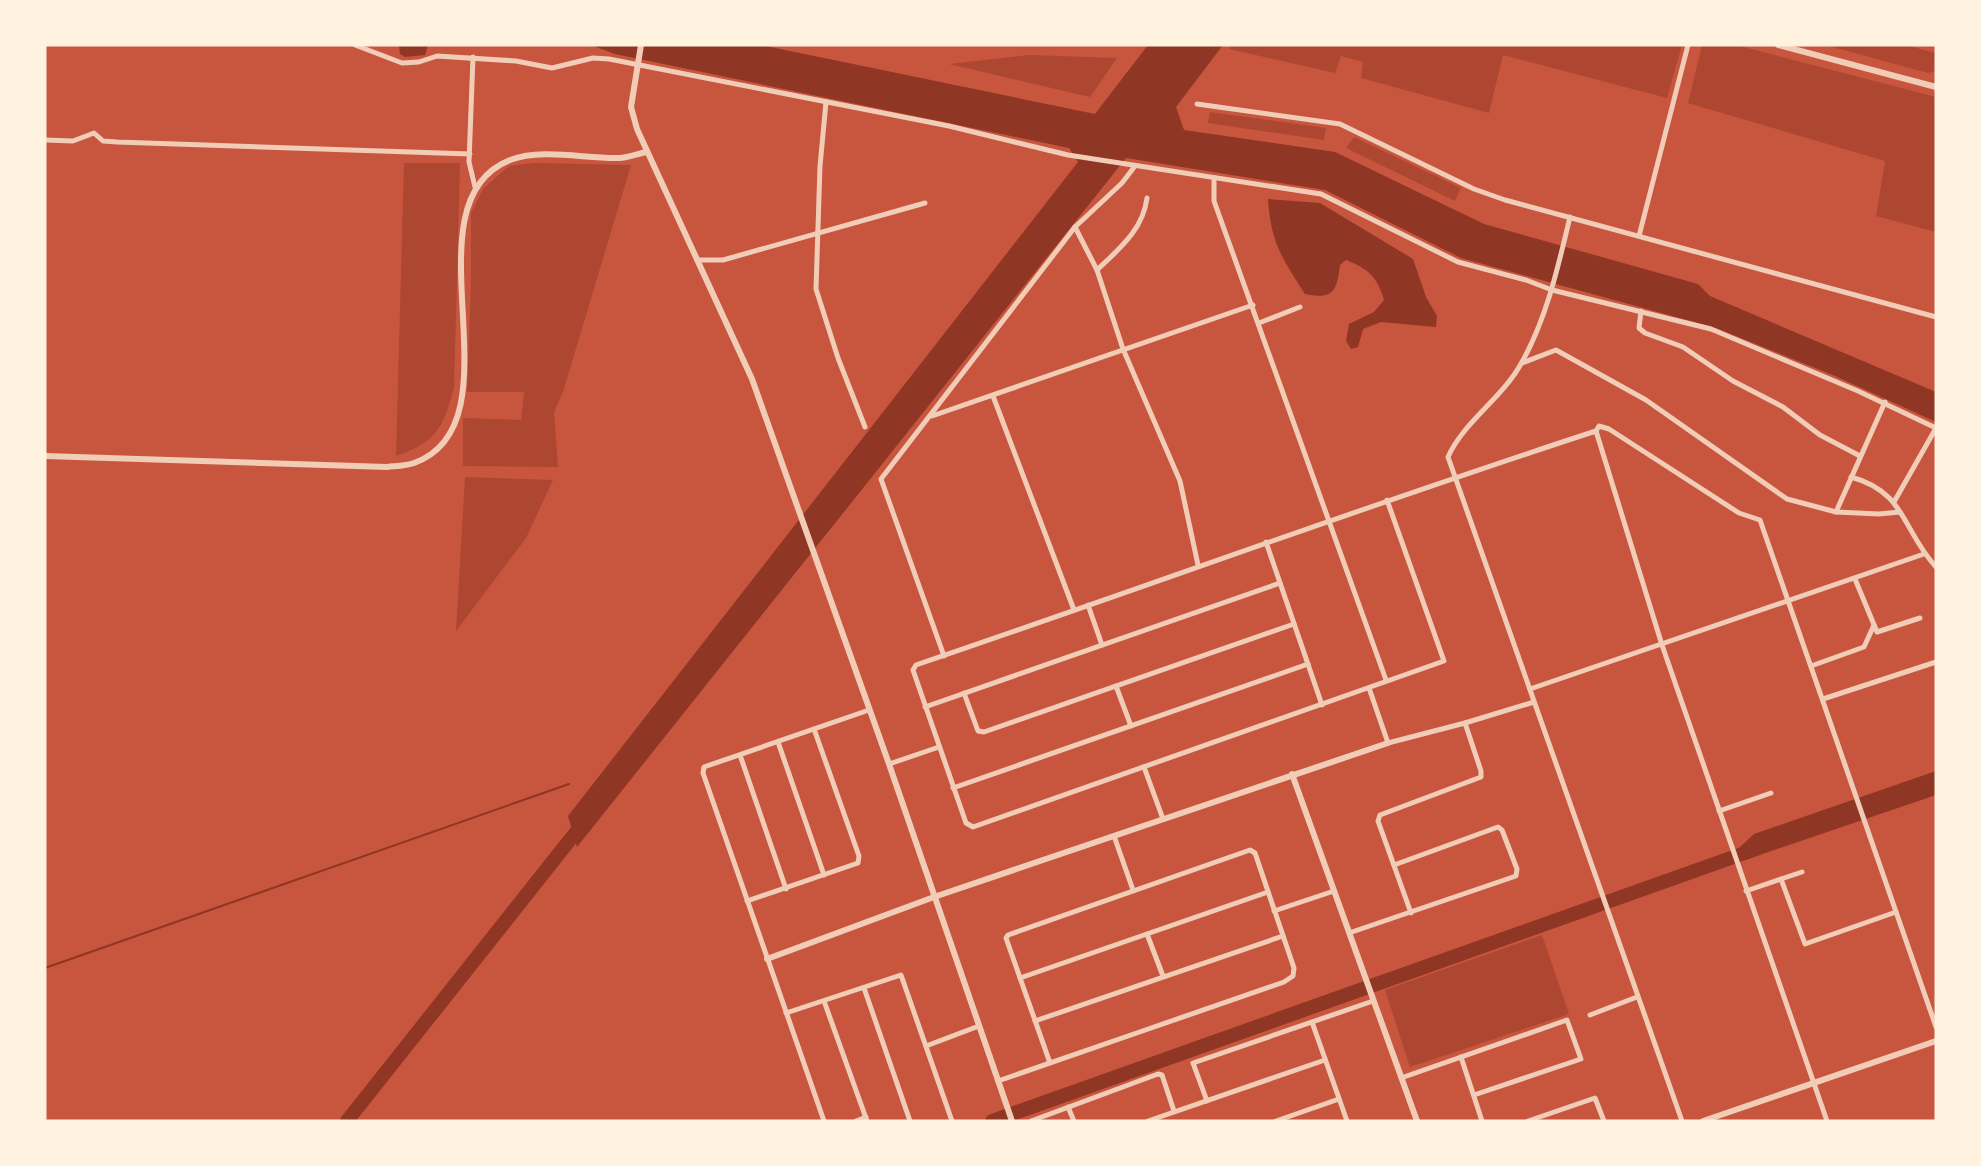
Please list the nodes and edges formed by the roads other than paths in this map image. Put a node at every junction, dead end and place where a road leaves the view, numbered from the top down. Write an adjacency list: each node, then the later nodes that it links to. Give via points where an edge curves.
1 (355, 45): 5 (street, via 402,63 437,56)
2 (641, 45): 6 (street)
3 (1688, 45): 21 (street)
4 (1778, 45): 7 (street)
5 (473, 57): 6 (street, via 552,68 593,58); 12 (street)
6 (636, 66): 8 (street); 11 (street, via 631,107)
7 (1936, 87)
8 (826, 102): 13 (street); 20 (street)
9 (1197, 104): 18 (street, via 1340,124 1474,189)
10 (45, 140): 12 (street, via 73,141 94,133 103,141 117,142)
11 (646, 152): 15 (street, via 621,158 540,156 511,160); 22 (street)
12 (470, 154): 15 (street)
13 (1135, 166): 14 (street); 19 (street)
14 (1214, 178): 24 (street, via 1327,195 1458,262 1526,279); 25 (street, via 1214,201)
15 (475, 187): 38 (street, via 462,232 461,409 455,425 428,456 387,468)
16 (1147, 198): 23 (street, via 1141,222 1123,247)
17 (926, 203): 20 (street)
18 (1570, 217): 21 (street); 24 (street)
19 (1075, 227): 23 (street); 34 (street)
20 (819, 233): 22 (street, via 723,260); 35 (street, via 816,289)
21 (1639, 236): 28 (street)
22 (697, 260): 74 (street, via 743,358)
23 (1097, 270): 30 (street)
24 (1552, 290): 27 (street); 31 (street)
25 (1253, 305): 29 (street); 30 (street)
26 (1300, 307): 29 (street)
27 (1641, 311): 33 (street, via 1711,329); 39 (street, via 1639,328 1645,333 1683,347 1733,381 1783,407 1820,435)
28 (1936, 317)
29 (1259, 323): 46 (street)
30 (1123, 349): 32 (street); 49 (street, via 1180,481)
31 (1522, 363): 40 (street, via 1494,402 1454,443 1448,457); 44 (street, via 1556,350 1646,400 1787,499)
32 (993, 396): 34 (street); 55 (street)
33 (1884, 402): 36 (street); 39 (street)
34 (930, 417): 61 (street, via 881,478)
35 (865, 427)
36 (1936, 428): 43 (street)
37 (1596, 431): 40 (street); 53 (street, via 1599,426 1609,429 1739,513 1760,520); 60 (street)
38 (45, 456)
39 (1860, 456): 41 (street)
40 (1455, 477): 42 (street); 68 (street)
41 (1851, 477): 43 (street, via 1871,483); 44 (street)
42 (1388, 500): 46 (street); 65 (street, via 1444,661)
43 (1894, 502): 45 (street)
44 (1836, 512): 45 (street)
45 (1900, 512): 48 (street)
46 (1330, 521): 47 (street); 65 (street)
47 (1266, 542): 49 (street); 52 (street)
48 (1924, 554): 50 (street); 51 (street)
49 (1198, 565): 54 (street)
50 (1936, 567)
51 (1855, 579): 53 (street); 58 (street)
52 (1280, 583): 57 (street); 59 (street)
53 (1788, 601): 60 (street); 64 (street)
54 (1088, 605): 55 (street); 59 (street)
55 (1074, 610): 61 (street)
56 (1920, 618): 58 (street, via 1877,632)
57 (1294, 624): 63 (street); 66 (street)
58 (1874, 625): 64 (street, via 1864,647)
59 (1102, 645): 69 (street)
60 (1662, 645): 68 (street); 87 (street)
61 (944, 656): 73 (street, via 916,665 913,670)
62 (1936, 662): 70 (street)
63 (1308, 664): 72 (street); 76 (street)
64 (1811, 666): 70 (street)
65 (1386, 680): 67 (street)
66 (1116, 686): 69 (street, via 984,732 978,731); 76 (street)
67 (1369, 688): 72 (street); 79 (street)
68 (1530, 689): 71 (street)
69 (964, 693): 73 (street)
70 (1823, 699): 102 (street)
71 (1534, 702): 75 (street); 111 (street)
72 (1322, 705): 83 (street)
73 (925, 706): 80 (street)
74 (869, 710): 77 (street); 82 (street)
75 (1465, 723): 79 (street); 90 (street, via 1481,777 1380,815 1378,821)
76 (1131, 726): 85 (street)
77 (814, 729): 78 (street); 92 (street, via 859,856 858,864)
78 (778, 742): 81 (street); 92 (street)
79 (1388, 743): 84 (street)
80 (939, 747): 82 (street); 85 (street)
81 (740, 754): 94 (street); 100 (street, via 704,767 704,773)
82 (889, 764): 99 (street)
83 (1144, 767): 85 (street, via 973,827 966,824); 88 (street)
84 (1292, 774): 88 (street); 96 (street)
85 (953, 788)
86 (1771, 794): 87 (street)
87 (1719, 812): 97 (street)
88 (1163, 819): 89 (street)
89 (1114, 836): 95 (street); 99 (street)
90 (1394, 865): 103 (street); 103 (street, via 1498,827 1517,869 1516,876)
91 (1802, 872): 93 (street)
92 (824, 875): 94 (street)
93 (1781, 879): 97 (street); 102 (street, via 1804,944)
94 (786, 889): 100 (street)
95 (1133, 890): 98 (street, via 1250,850 1255,853); 109 (street, via 1008,935)
96 (1334, 891): 101 (street); 104 (street)
97 (1746, 891): 127 (street)
98 (1268, 892): 101 (street); 105 (street)
99 (934, 897): 107 (street); 118 (street)
100 (747, 901): 107 (street)
101 (1274, 911): 106 (street)
102 (1896, 912): 119 (street)
103 (1411, 913): 104 (street)
104 (1349, 933): 113 (street)
105 (1147, 934): 108 (street); 109 (street)
106 (1283, 936): 108 (street); 124 (street, via 1294,968 1293,976 1284,982)
107 (767, 959): 114 (street)
108 (1163, 976): 116 (street)
109 (1020, 978): 116 (street)
110 (864, 988): 112 (street); 121 (street, via 901,975); 136 (street)
111 (1636, 997): 115 (street); 148 (street)
112 (824, 1001): 114 (street); 133 (street)
113 (1373, 1001): 117 (street); 125 (street)
114 (786, 1013): 134 (street)
115 (1590, 1015)
116 (1035, 1020): 124 (street)
117 (1312, 1022): 123 (street); 130 (street, via 1193,1063)
118 (979, 1026): 121 (street); 126 (street)
119 (1936, 1026)
120 (1936, 1041): 127 (street)
121 (926, 1046): 137 (street)
122 (1461, 1057): 125 (street); 128 (street); 128 (street, via 1567,1020 1581,1059)
123 (1325, 1060): 129 (street); 130 (street)
124 (1050, 1063): 126 (street)
125 (1401, 1078): 144 (street)
126 (998, 1081): 138 (street)
127 (1814, 1082): 149 (street); 150 (street)
128 (1474, 1095): 145 (street)
129 (1339, 1099): 142 (street); 143 (street)
130 (1207, 1101): 132 (street)
131 (1068, 1107): 132 (street, via 1158,1074 1162,1075); 139 (street); 140 (street)
132 (1174, 1111): 141 (street)
133 (867, 1119): 135 (street)
134 (824, 1121)
135 (856, 1121)
136 (910, 1121)
137 (952, 1121)
138 (1012, 1121)
139 (1031, 1121)
140 (1074, 1121)
141 (1148, 1121)
142 (1276, 1121)
143 (1347, 1121)
144 (1416, 1121)
145 (1482, 1121)
146 (1528, 1121): 147 (street, via 1595,1098)
147 (1604, 1121)
148 (1682, 1121)
149 (1703, 1121)
150 (1827, 1121)

